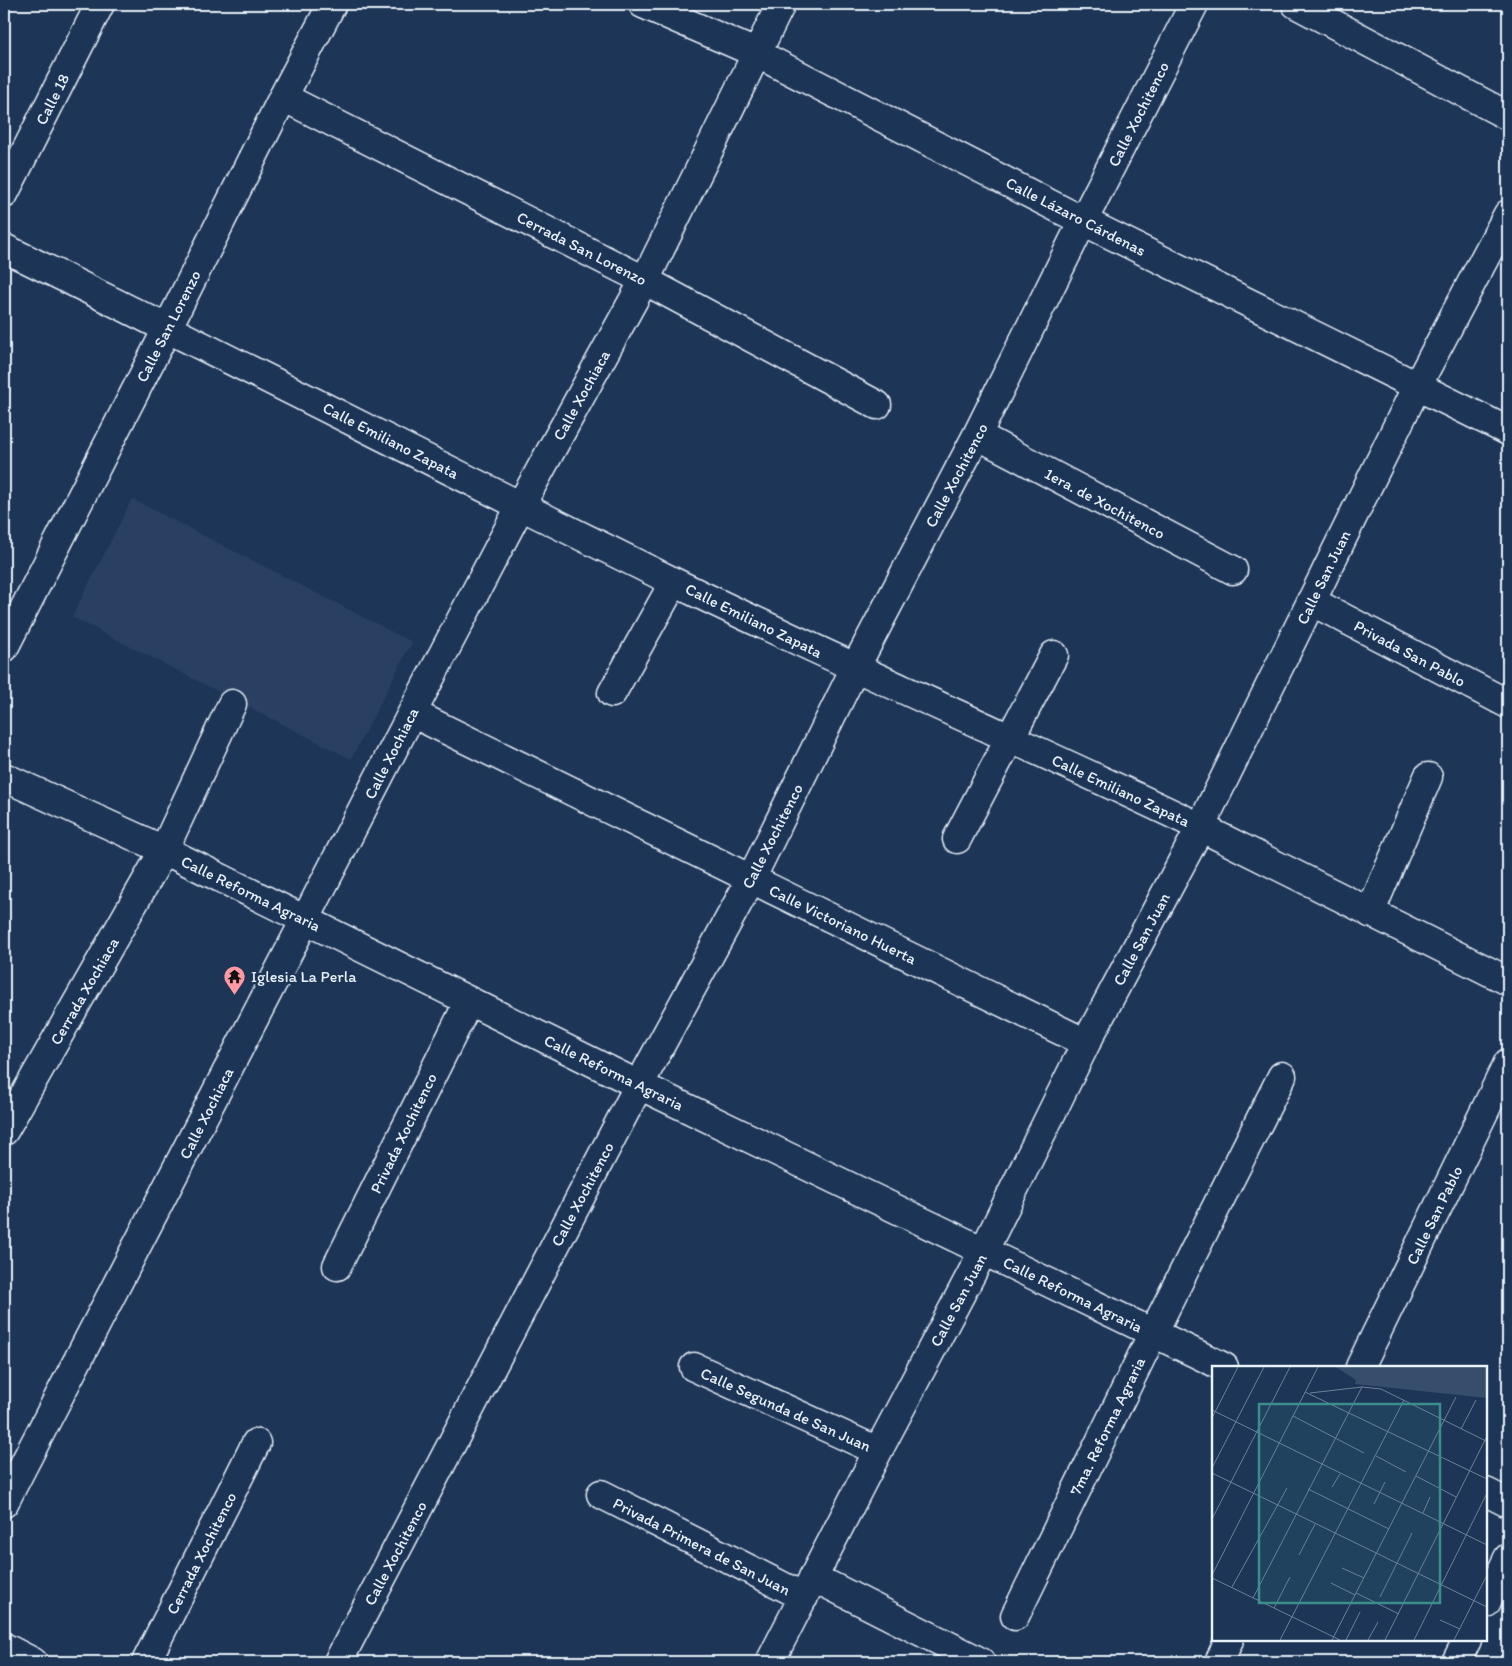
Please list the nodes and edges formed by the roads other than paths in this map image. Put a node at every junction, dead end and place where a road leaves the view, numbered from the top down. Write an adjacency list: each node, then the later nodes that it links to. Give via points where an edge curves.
1 (100, 4): 10 (street, Calle 18)
2 (332, 4): 8 (street, Calle San Lorenzo)
3 (643, 4): 7 (street, Calle Lázaro Cárdenas)
4 (781, 4): 7 (street, Calle Xochiaca)
5 (1194, 4): 12 (street, Calle Xochitenco)
6 (1296, 4): 9 (street)
7 (756, 53): 12 (street, Calle Lázaro Cárdenas); 14 (street, Calle Xochiaca)
8 (283, 96): 14 (street, Cerrada San Lorenzo); 15 (street, Calle San Lorenzo)
9 (1508, 116)
10 (4, 194)
11 (1508, 214): 16 (street, Calle San Juan)
12 (1083, 221): 16 (street, Calle Lázaro Cárdenas); 19 (street, Calle Xochitenco)
13 (4, 248): 15 (street, Calle Emiliano Zapata)
14 (644, 280): 17 (street, Cerrada San Lorenzo); 20 (street, Calle Xochiaca)
15 (168, 327): 20 (street, Calle Emiliano Zapata); 24 (street, Calle San Lorenzo)
16 (1418, 386): 18 (street, Calle Lázaro Cárdenas); 23 (street, Calle San Juan)
17 (878, 405)
18 (1508, 431)
19 (977, 435): 21 (street, 1era. de Xochitenco); 26 (street, Calle Xochitenco)
20 (521, 505): 22 (street, Calle Emiliano Zapata); 30 (street, Calle Xochiaca)
21 (1233, 570)
22 (674, 582): 26 (street, Calle Emiliano Zapata); 27 (street)
23 (1311, 601): 29 (street, Privada San Pablo); 34 (street, Calle San Juan)
24 (4, 648)
25 (1054, 655): 31 (street)
26 (855, 668): 31 (street, Calle Emiliano Zapata); 37 (street, Calle Xochitenco)
27 (612, 692)
28 (232, 704): 36 (street, Cerrada Xochiaca)
29 (1508, 704)
30 (412, 713): 37 (street, Calle Victoriano Huerta); 39 (street, Calle Xochiaca)
31 (1010, 738): 34 (street, Calle Emiliano Zapata); 35 (street)
32 (4, 777): 36 (street, Calle Reforma Agraria)
33 (1428, 777): 38 (street)
34 (1200, 828): 38 (street, Calle Emiliano Zapata); 42 (street, Calle San Juan)
35 (957, 839)
36 (164, 850): 39 (street, Calle Reforma Agraria); 46 (street, Cerrada Xochiaca)
37 (751, 879): 42 (street, Calle Victoriano Huerta); 45 (street, Calle Xochitenco)
38 (1370, 913): 40 (street, Calle Emiliano Zapata)
39 (306, 920): 41 (street, Calle Reforma Agraria); 57 (street, Calle Xochiaca)
40 (1508, 981)
41 (469, 1001): 45 (street, Calle Reforma Agraria); 48 (street, Privada Xochitenco)
42 (1086, 1042): 47 (street, Calle San Juan)
43 (1508, 1063): 51 (street, Calle San Pablo)
44 (1282, 1076): 49 (street, 7ma. Reforma Agraria)
45 (639, 1085): 47 (street, Calle Reforma Agraria); 68 (street, Calle Xochitenco)
46 (4, 1132)
47 (984, 1250): 49 (street, Calle Reforma Agraria); 54 (street, Calle San Juan)
48 (337, 1266)
49 (1152, 1333): 50 (street, Calle Reforma Agraria); 62 (street, 7ma. Reforma Agraria)
50 (1222, 1366)
51 (1360, 1366)
52 (694, 1367): 54 (street, Calle Segunda de San Juan)
53 (256, 1443): 67 (street, Cerrada Xochitenco)
54 (878, 1451): 60 (street, Calle San Juan)
55 (1487, 1492): 58 (street)
56 (601, 1494): 60 (street, Privada Primera de San Juan)
57 (4, 1503)
58 (1508, 1503)
59 (1508, 1558): 61 (street)
60 (808, 1587): 69 (street, Calle San Juan); 70 (street, Privada Primera de San Juan)
61 (1487, 1601)
62 (1015, 1616)
63 (1229, 1641): 71 (street)
64 (1466, 1641): 72 (street)
65 (4, 1647): 66 (street)
66 (33, 1662)
67 (146, 1662)
68 (338, 1662)
69 (770, 1662)
70 (981, 1662)
71 (1219, 1662)
72 (1456, 1662)

